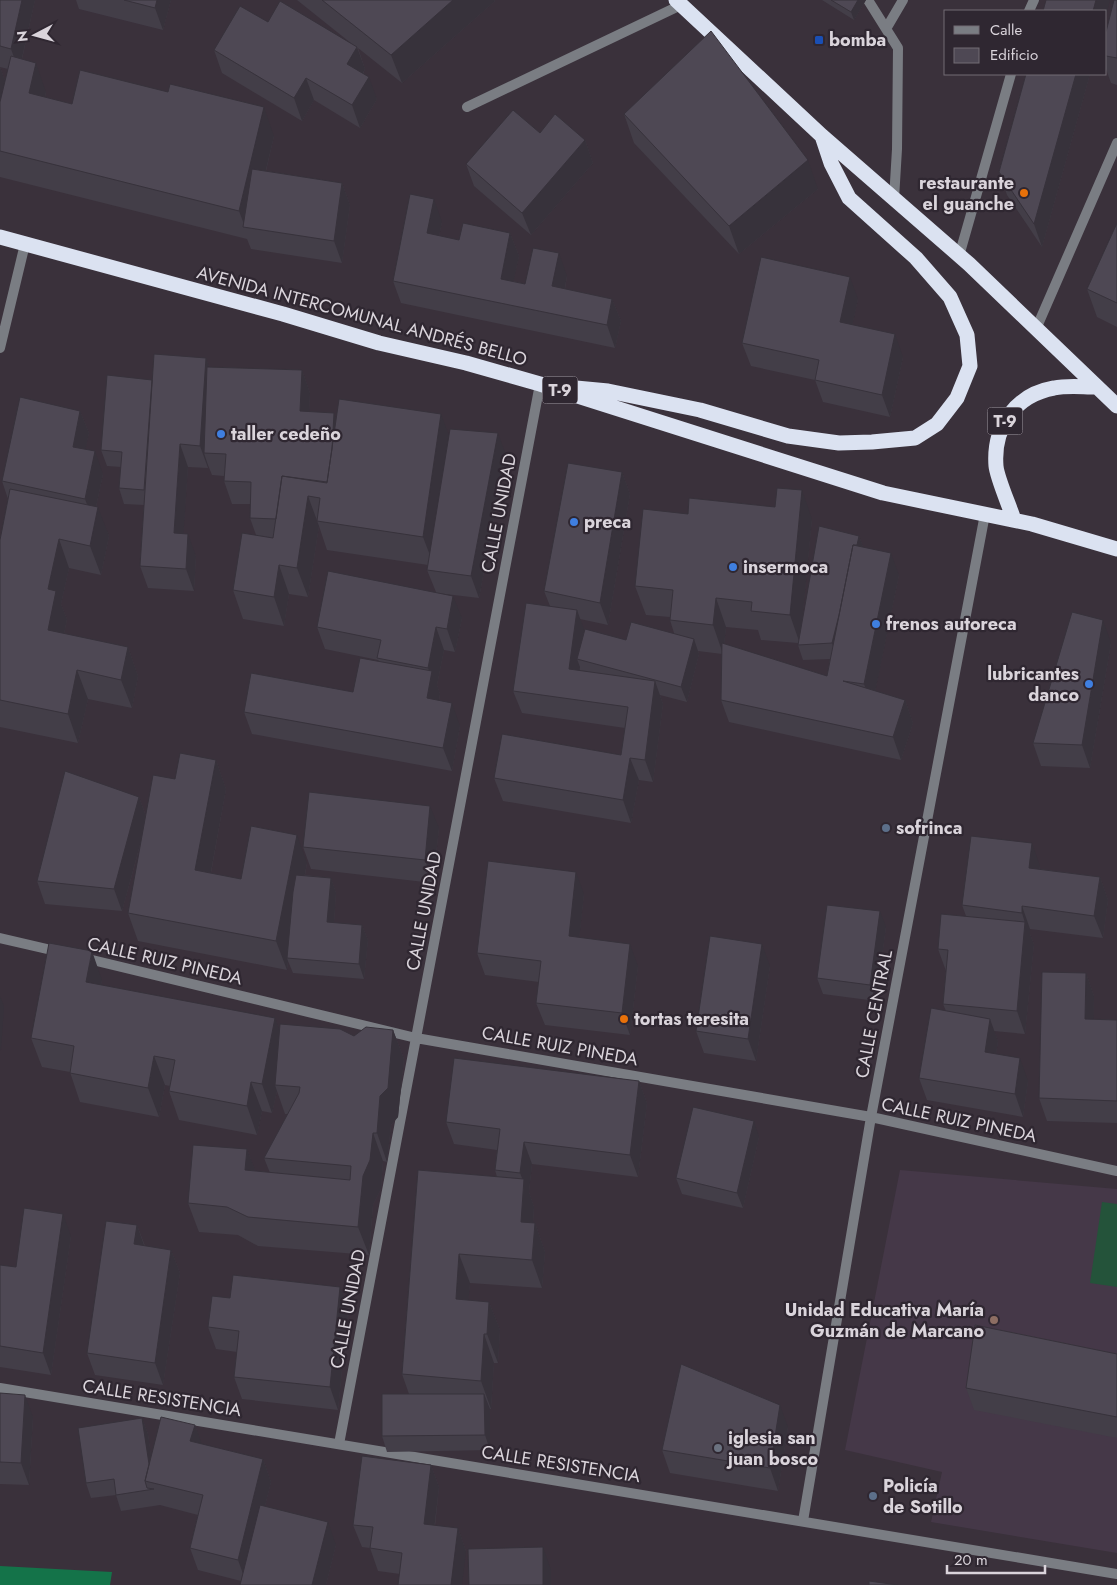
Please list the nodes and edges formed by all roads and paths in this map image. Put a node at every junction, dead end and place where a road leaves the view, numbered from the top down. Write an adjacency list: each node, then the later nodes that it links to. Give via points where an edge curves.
1 (868, 0): 4 (street)
2 (903, 0): 4 (street)
3 (679, 2): 6 (street); 7 (highway, T-9)
4 (886, 29): 9 (street, via 898,48)
5 (1011, 75): 12 (street)
6 (466, 107)
7 (822, 136): 9 (highway, T-9); 15 (highway, T-9, via 831,163 849,198 916,258 950,297 967,335 970,366 957,398 937,424 915,438 839,443 788,436 700,410 608,392)
8 (1117, 143): 13 (street)
9 (894, 199): 12 (highway, T-9)
10 (0, 237): 11 (highway, AVENIDA INTERCOMUNAL ANDRÉS BELLO / T-9)
11 (25, 244): 14 (street); 15 (highway, AVENIDA INTERCOMUNAL ANDRÉS BELLO / T-9)
12 (959, 256): 13 (highway, T-9)
13 (1036, 329): 16 (highway, T-9)
14 (0, 348)
15 (540, 384): 18 (highway, AVENIDA INTERCOMUNAL ANDRÉS BELLO / T-9, via 884,493); 22 (street, CALLE UNIDAD)
16 (1096, 387): 17 (highway, T-9); 19 (highway, T-9, via 1053,388 1034,394 1022,401 1008,417 998,436 996,467)
17 (1117, 406)
18 (985, 514): 19 (highway, AVENIDA INTERCOMUNAL ANDRÉS BELLO / T-9); 23 (street, CALLE CENTRAL)
19 (1014, 520): 20 (highway, AVENIDA INTERCOMUNAL ANDRÉS BELLO / T-9)
20 (1117, 549)
21 (0, 938): 22 (street, CALLE RUIZ PINEDA)
22 (416, 1038): 23 (street, CALLE RUIZ PINEDA); 26 (street, CALLE UNIDAD)
23 (871, 1117): 24 (street, CALLE RUIZ PINEDA); 27 (street, CALLE CENTRAL)
24 (1117, 1171)
25 (0, 1388): 26 (street, CALLE RESISTENCIA)
26 (339, 1444): 27 (street, CALLE RESISTENCIA)
27 (803, 1521): 28 (street, CALLE RESISTENCIA)
28 (1117, 1574)

